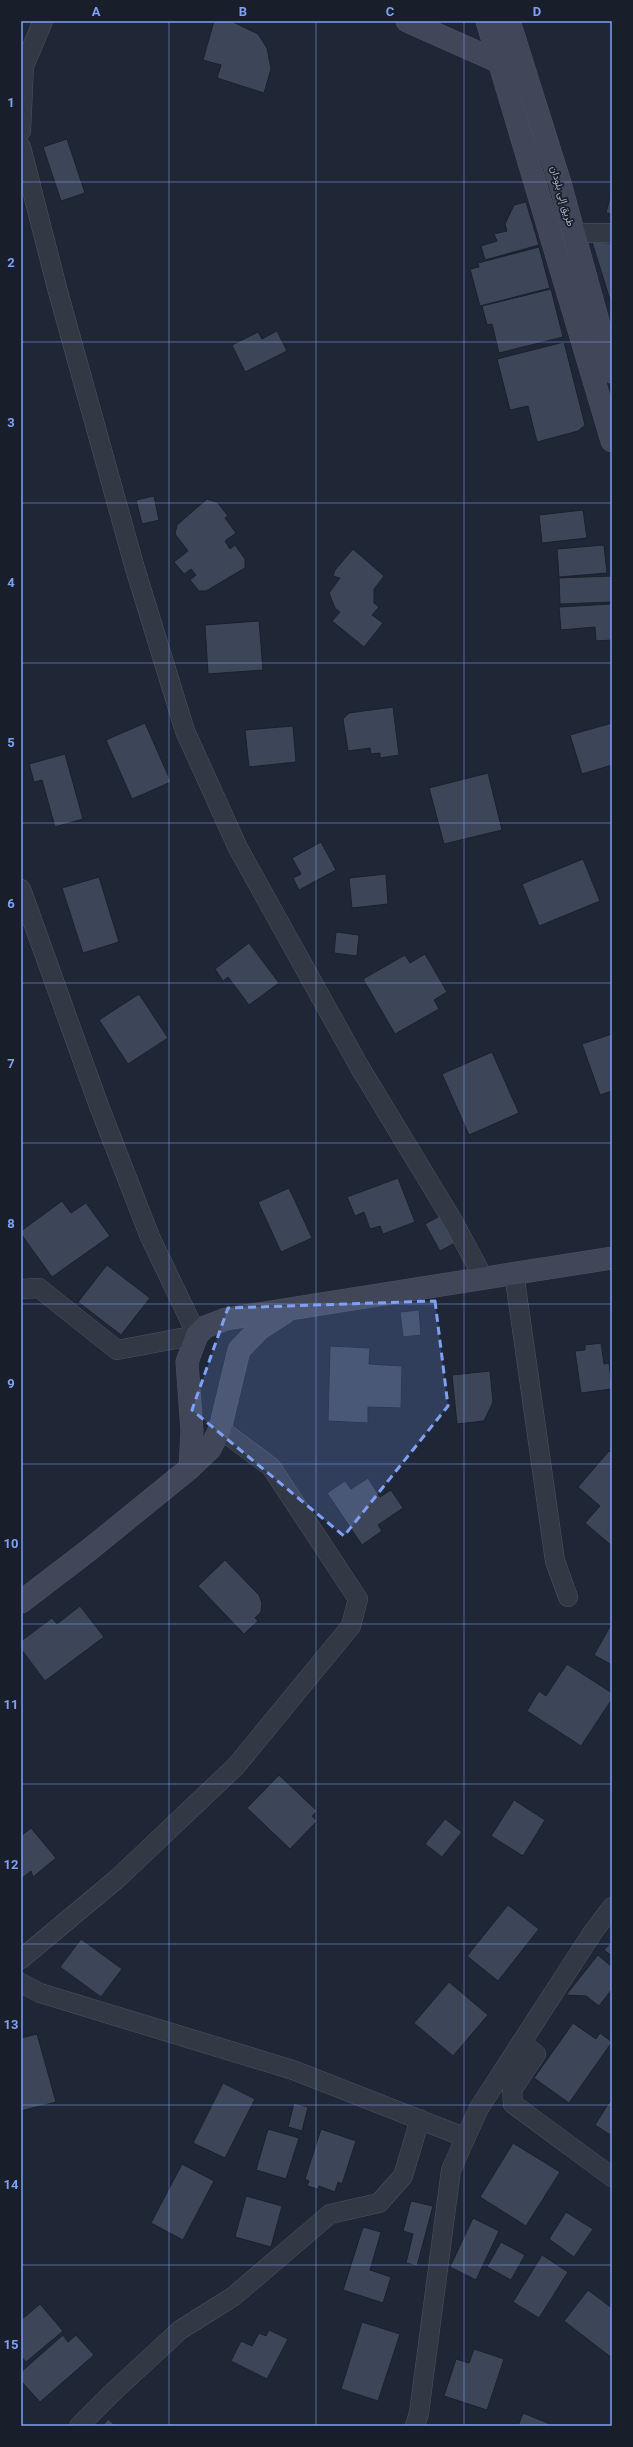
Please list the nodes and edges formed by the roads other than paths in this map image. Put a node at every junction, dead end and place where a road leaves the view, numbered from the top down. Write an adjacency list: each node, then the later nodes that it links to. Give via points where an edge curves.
1 (43, 21): 6 (street, via 24,66)
2 (407, 21): 5 (street)
3 (487, 21): 5 (street)
4 (510, 21): 8 (street, طريق إلى بلودان)
5 (499, 62): 11 (street)
6 (21, 132)
7 (21, 147): 15 (street, via 57,288 132,557 186,731 238,848 359,1066)
8 (574, 233): 9 (street); 10 (street, طريق إلى بلودان)
9 (612, 233)
10 (612, 372)
11 (612, 441)
12 (21, 889): 18 (street, via 82,1062 150,1237)
13 (612, 1258): 14 (street)
14 (514, 1273): 15 (street); 21 (street, via 556,1561)
15 (483, 1277): 17 (street)
16 (21, 1289): 18 (street, via 40,1288 117,1350)
17 (288, 1310): 18 (street, via 226,1319 205,1327); 19 (street, via 259,1329 239,1350)
18 (196, 1335): 20 (street, via 187,1362 192,1431)
19 (220, 1429): 20 (street, via 210,1449); 24 (street, via 271,1467 358,1599 351,1626 236,1766 118,1878)
20 (190, 1468): 22 (street)
21 (568, 1597)
22 (21, 1602)
23 (612, 1907): 26 (street)
24 (21, 1960)
25 (21, 1984): 27 (street, via 40,1993 293,2070)
26 (521, 2043): 28 (street, via 479,2108); 29 (street, via 536,2054 512,2090 513,2104)
27 (420, 2119): 28 (street); 30 (street, via 403,2176 379,2203 330,2214 234,2296 180,2330)
28 (464, 2137): 31 (street, via 451,2170 419,2414)
29 (612, 2177)
30 (79, 2426)
31 (414, 2426)

